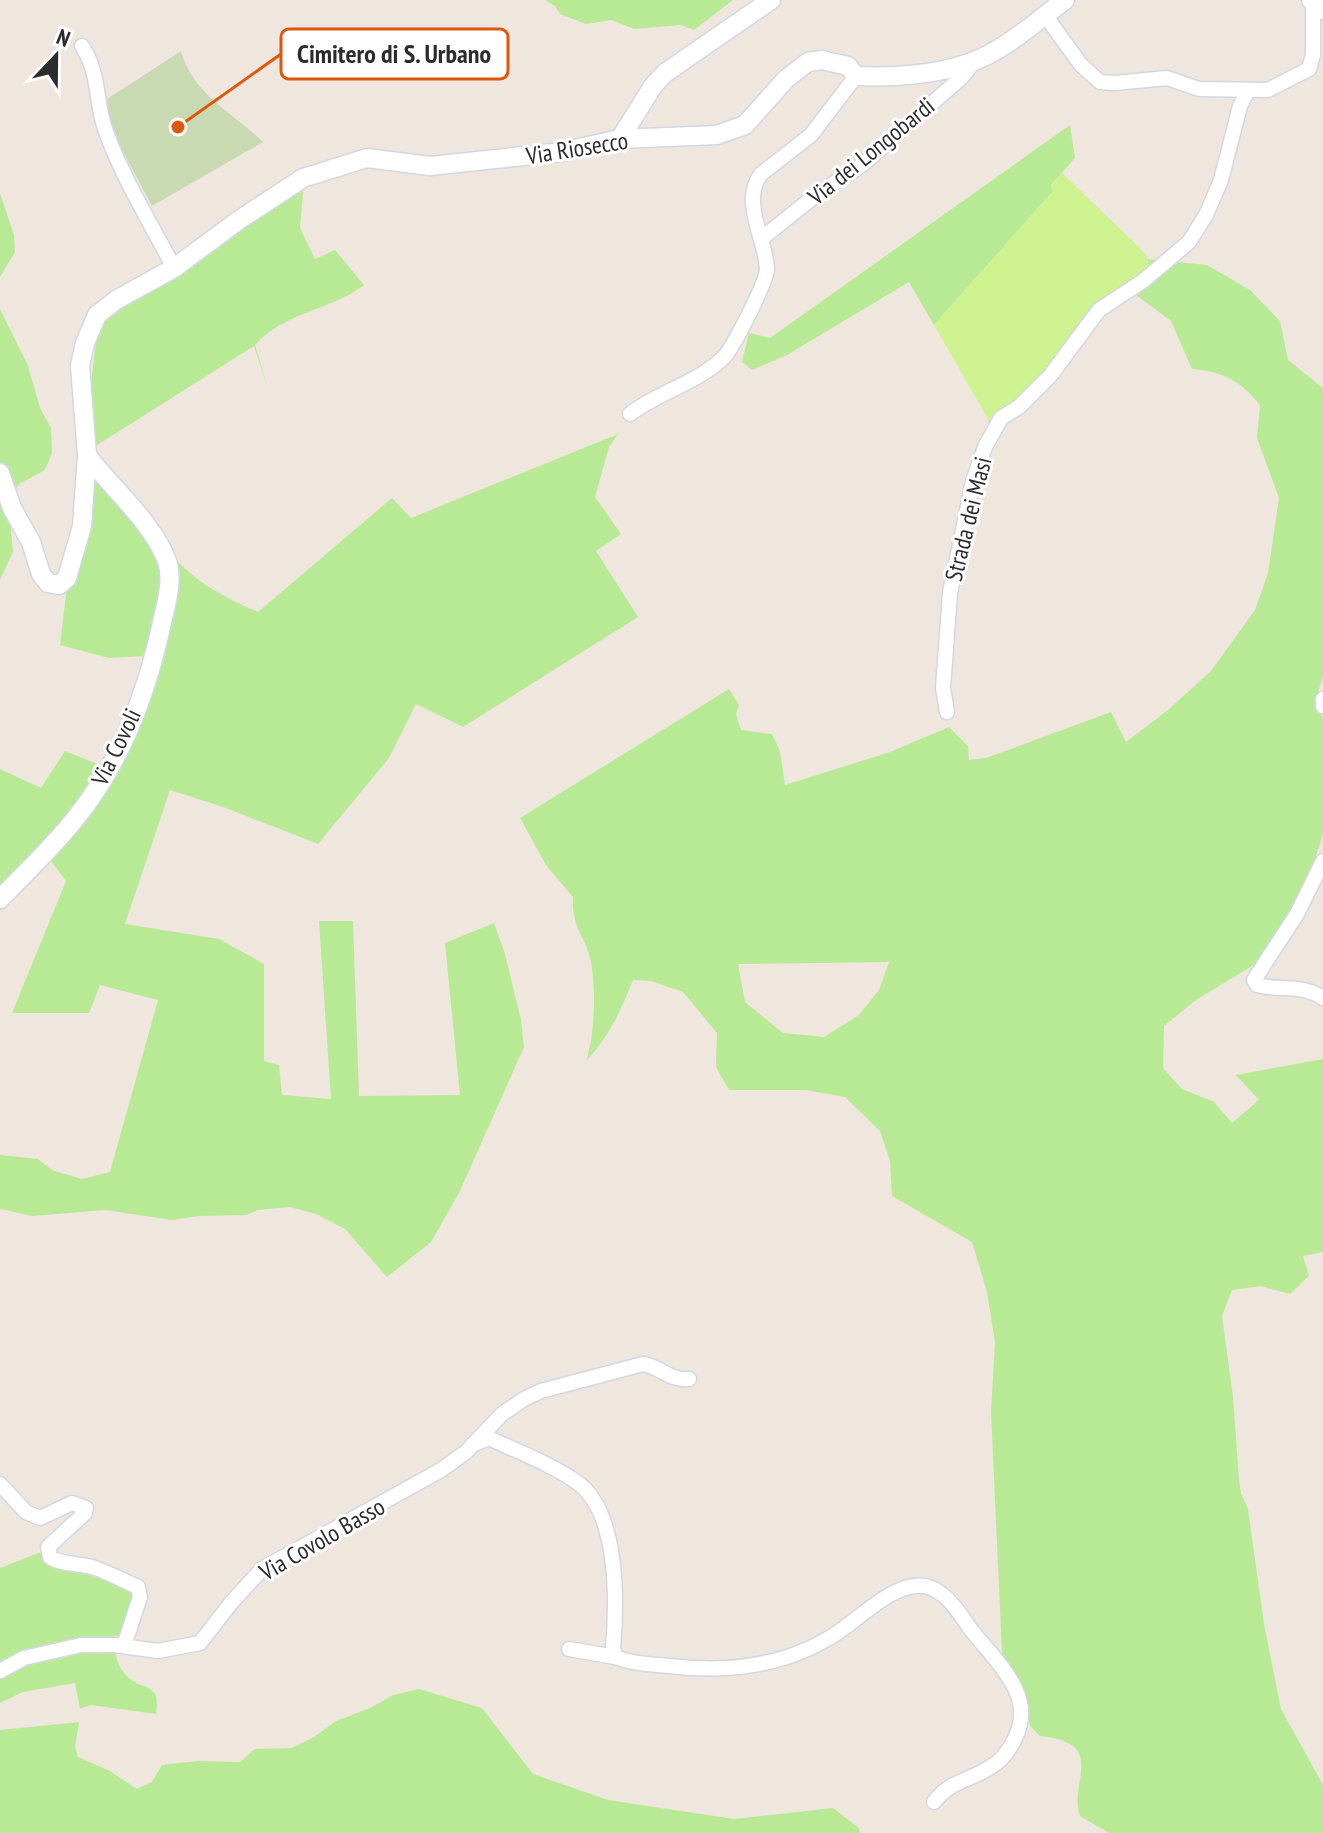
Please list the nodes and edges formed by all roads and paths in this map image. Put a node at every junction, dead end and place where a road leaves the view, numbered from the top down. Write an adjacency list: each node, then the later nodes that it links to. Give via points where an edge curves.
1 (771, 0): 9 (street, via 665,73)
2 (1065, 0): 4 (street, Via Riosecco)
3 (1316, 4): 8 (street, via 1309,69 1268,90)
4 (1045, 15): 6 (street, Via Riosecco, via 993,53); 8 (street, via 1100,82 1167,78 1199,89)
5 (82, 46): 11 (street, via 92,62 98,104 118,161)
6 (977, 58): 7 (street, Via Riosecco, via 909,75); 10 (street, Via dei Longobardi, via 863,164)
7 (856, 76): 9 (street, Via Riosecco, via 848,66 815,60 786,79 745,125 717,135); 10 (street, via 811,135 757,180 754,198)
8 (1248, 90): 17 (street, Strada dei Masi, via 1221,180 1189,242 1099,310 1050,376 1001,418 985,447 950,593 943,688)
9 (620, 139): 11 (street, Via Riosecco, via 561,152 439,166 356,159 303,178)
10 (761, 239): 12 (street, via 766,277 730,350 710,368)
11 (174, 268): 13 (street, Via Riosecco, via 116,300 90,328 80,365)
12 (630, 414)
13 (87, 455): 14 (street, Via Riosecco, via 82,526 70,573 59,585 48,583 41,574); 19 (street, Via Covoli, via 150,530 168,563 168,592 158,641 117,753 77,817)
14 (0, 473)
15 (1323, 699): 16 (street)
16 (1323, 706)
17 (947, 712)
18 (1323, 861): 20 (street, via 1297,914 1254,980 1264,987 1311,991)
19 (0, 899)
20 (1323, 998)
21 (689, 1379): 22 (street, Via Covolo Basso, via 676,1379 643,1364 541,1391 502,1414)
22 (472, 1445): 24 (street, Via Covolo Basso, via 441,1470 262,1569 200,1643 158,1651); 26 (street, via 489,1438 577,1482 598,1504 616,1589)
23 (0, 1484): 24 (street, via 26,1512 40,1518 72,1503 86,1508 48,1547 50,1557 98,1569 138,1587 140,1597)
24 (124, 1646): 27 (street, Via Covolo Basso, via 66,1647 24,1658)
25 (569, 1649): 26 (street)
26 (615, 1657): 28 (street, via 698,1670 787,1659 819,1645 901,1590 931,1587 952,1603 1010,1678 1020,1697 1021,1725 999,1761 953,1783)
27 (0, 1671)
28 (934, 1802)

